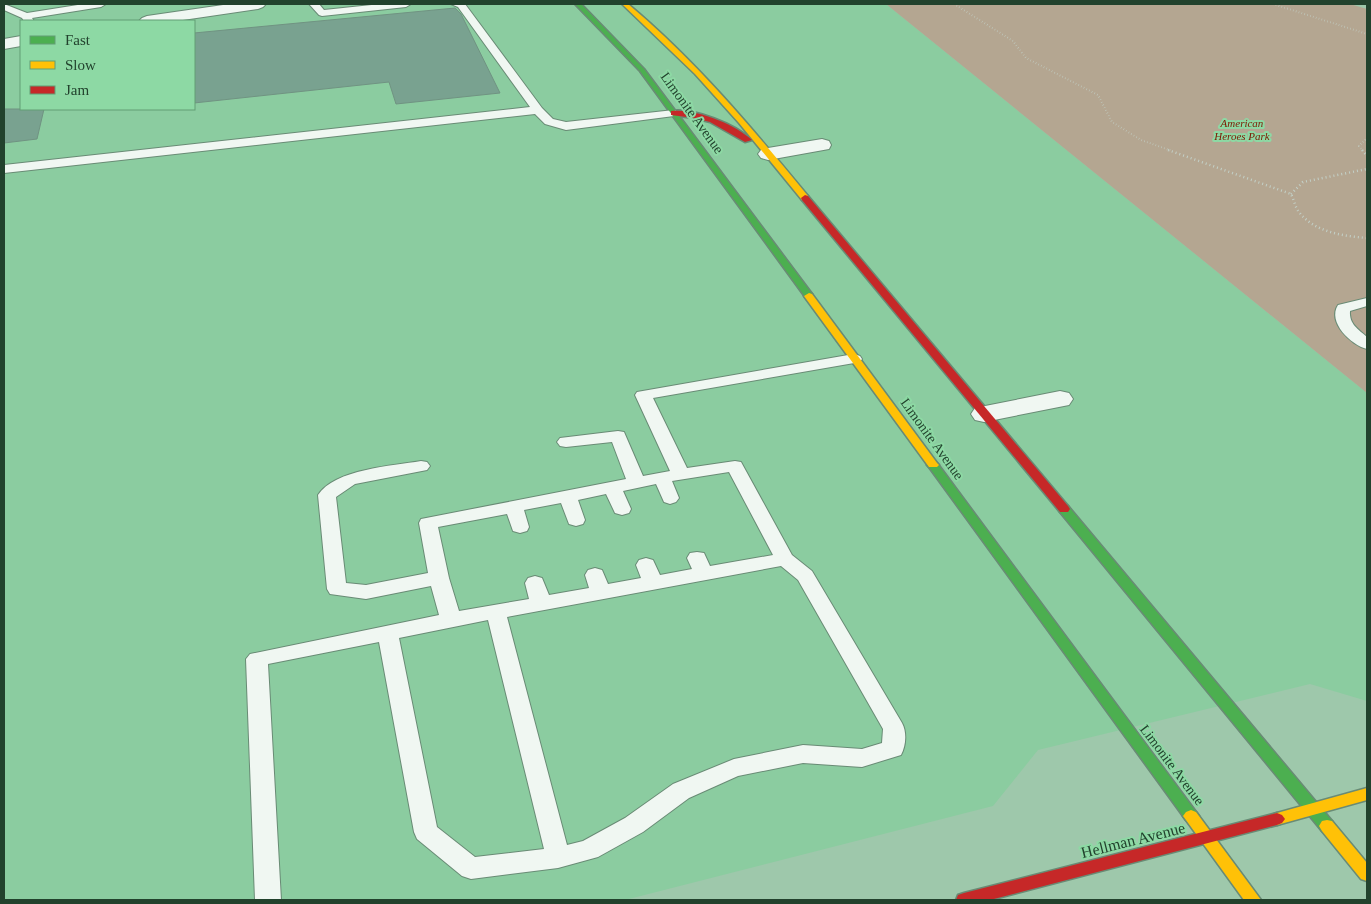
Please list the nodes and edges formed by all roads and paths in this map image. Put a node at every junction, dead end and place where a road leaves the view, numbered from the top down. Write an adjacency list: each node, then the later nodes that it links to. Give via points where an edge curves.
1 (100, 4): 11 (lane)
2 (258, 4): 12 (street)
3 (314, 4): 4 (lane, via 322,13)
4 (406, 4)
5 (456, 4): 16 (lane, via 461,5)
6 (578, 4): 17 (main road, Limonite Avenue, via 642,70)
7 (625, 4): 20 (main road, Limonite Avenue, via 656,29 711,86)
8 (954, 4): 24 (path, via 1013,41 1026,58 1098,95 1112,122 1141,140)
9 (1273, 4): 13 (path)
10 (4, 7): 11 (lane)
11 (27, 18)
12 (154, 20)
13 (1367, 34)
14 (20, 41): 15 (street)
15 (4, 44)
16 (538, 110): 17 (lane, via 549,122 566,126); 22 (lane)
17 (674, 113): 20 (main road, via 710,117); 28 (main road, Limonite Avenue)
18 (1367, 138): 21 (path, via 1359,146)
19 (822, 145): 20 (street)
20 (768, 154): 30 (main road, Limonite Avenue)
21 (1367, 156)
22 (4, 169)
23 (1367, 169): 24 (path, via 1303,182)
24 (1292, 194): 25 (path, via 1299,212 1316,226 1342,236)
25 (1367, 238)
26 (1367, 302): 27 (lane, via 1343,308 1341,316 1343,323)
27 (1367, 344)
28 (854, 358): 33 (lane, via 643,395); 53 (main road, Limonite Avenue)
29 (1060, 399): 30 (street)
30 (984, 414): 52 (main road, Limonite Avenue)
31 (566, 442): 34 (lane, via 618,436)
32 (421, 466): 44 (lane, via 349,480 327,495 337,590 366,592)
33 (671, 476): 34 (lane); 37 (lane); 42 (lane, via 735,466)
34 (638, 483): 35 (lane)
35 (613, 488): 36 (lane); 39 (lane)
36 (568, 497): 38 (lane); 40 (lane)
37 (670, 498)
38 (514, 506): 41 (lane); 44 (lane, via 428,523)
39 (622, 510)
40 (576, 520)
41 (520, 527)
42 (785, 559): 46 (lane, via 700,566); 54 (lane, via 805,576 894,729 893,749 862,758 803,754 734,768 681,791 634,825 590,850)
43 (646, 565): 46 (lane)
44 (439, 578): 49 (lane)
45 (535, 583): 47 (lane)
46 (653, 583): 47 (lane, via 598,584)
47 (542, 604): 48 (lane)
48 (496, 612): 49 (lane); 54 (lane)
49 (451, 620): 50 (lane)
50 (388, 633): 54 (lane, via 426,832 471,868); 56 (lane, via 257,659)
51 (1367, 794): 52 (main road, Hellman Avenue)
52 (1314, 810): 53 (main road, Hellman Avenue); 55 (main road, Limonite Avenue)
53 (1207, 837): 57 (main road, Hellman Avenue); 58 (main road, Limonite Avenue)
54 (558, 858)
55 (1367, 874)
56 (268, 900)
57 (964, 900)
58 (1253, 900)

